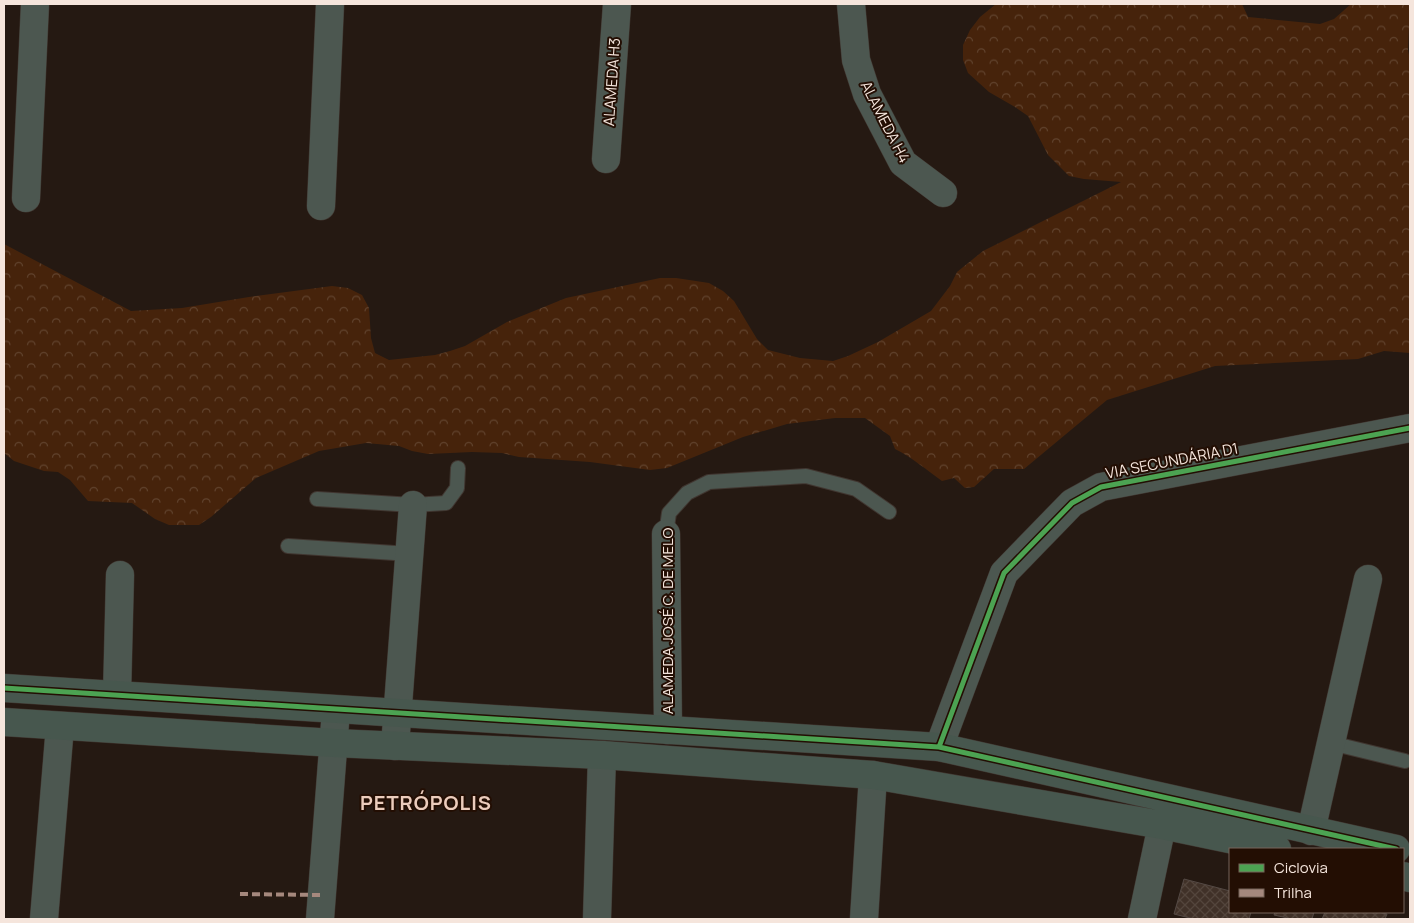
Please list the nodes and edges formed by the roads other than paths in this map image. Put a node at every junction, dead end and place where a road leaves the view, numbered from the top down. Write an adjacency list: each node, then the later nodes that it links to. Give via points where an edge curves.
1 (35, 4): 7 (street)
2 (330, 4): 8 (street)
3 (617, 4): 5 (street, ALAMEDA H3)
4 (851, 4): 6 (street, ALAMEDA H4, via 856,60 867,94 903,163)
5 (606, 159)
6 (943, 193)
7 (26, 198)
8 (321, 206)
9 (1410, 428): 29 (street, VIA SECUNDÁRIA D1, via 1101,487 1072,503 1004,573)
10 (458, 468): 12 (lane, via 457,488 446,503)
11 (317, 499): 12 (lane)
12 (413, 505): 16 (street)
13 (889, 512): 14 (lane, ALAMEDA JOSÉ C. DE MELO, via 856,489 806,476 709,482 687,493 669,514)
14 (666, 534): 25 (street, ALAMEDA JOSÉ C. DE MELO)
15 (288, 546): 16 (lane)
16 (410, 554): 22 (street)
17 (120, 575): 20 (street)
18 (1368, 579): 27 (street)
19 (4, 688): 20 (street)
20 (117, 695): 21 (street)
21 (336, 710): 22 (street); 26 (street)
22 (398, 713): 25 (street); 28 (street)
23 (4, 722): 24 (street)
24 (60, 726): 26 (street); 37 (street)
25 (668, 730): 29 (street)
26 (334, 743): 28 (street); 38 (street)
27 (1331, 743): 31 (lane); 34 (street)
28 (395, 746): 30 (street)
29 (939, 747): 34 (street)
30 (602, 755): 32 (street); 39 (street)
31 (1405, 762)
32 (873, 775): 33 (street); 40 (street)
33 (1162, 825): 35 (street); 41 (street)
34 (1311, 831): 36 (street)
35 (1272, 848)
36 (1391, 848)
37 (44, 919)
38 (320, 919)
39 (597, 919)
40 (864, 919)
41 (1142, 919)

